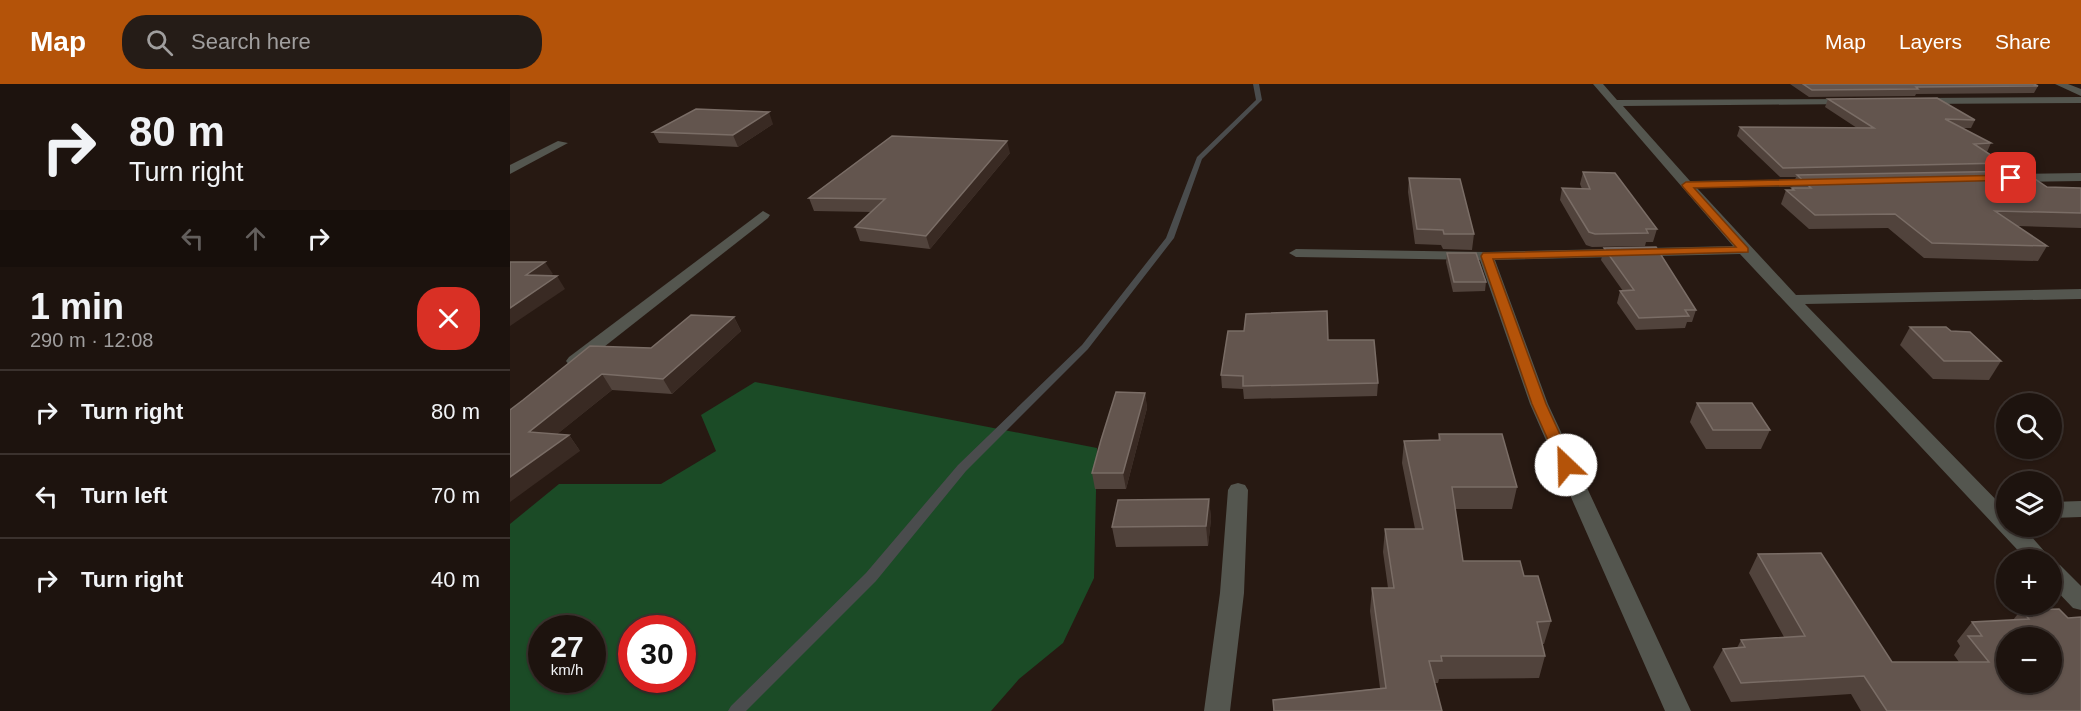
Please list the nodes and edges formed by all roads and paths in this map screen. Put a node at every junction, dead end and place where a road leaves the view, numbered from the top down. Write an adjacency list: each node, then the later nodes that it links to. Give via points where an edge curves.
1 (1598, 84): 7 (street)
2 (2060, 84): 3 (street)
3 (2081, 93)
4 (2081, 100): 6 (street)
5 (1866, 101): 7 (street)
6 (1902, 101)
7 (1614, 103): 13 (street)
8 (562, 143): 9 (street)
9 (510, 170)
10 (2081, 177): 11 (street)
11 (1997, 178)
12 (1830, 182): 13 (street)
13 (1686, 185): 15 (street)
14 (763, 215): 20 (street)
15 (1744, 250): 17 (street); 19 (street)
16 (1296, 253): 17 (street)
17 (1486, 256): 30 (street, via 1539,404)
18 (2081, 294): 19 (street)
19 (1792, 300): 22 (street)
20 (566, 368)
21 (1238, 490): 29 (street, via 1232,593)
22 (1996, 509)
23 (2081, 509): 24 (street)
24 (2062, 510)
25 (2021, 537): 26 (street)
26 (2032, 549)
27 (2062, 581): 28 (street)
28 (2081, 601)
29 (1217, 711)
30 (1678, 711)

